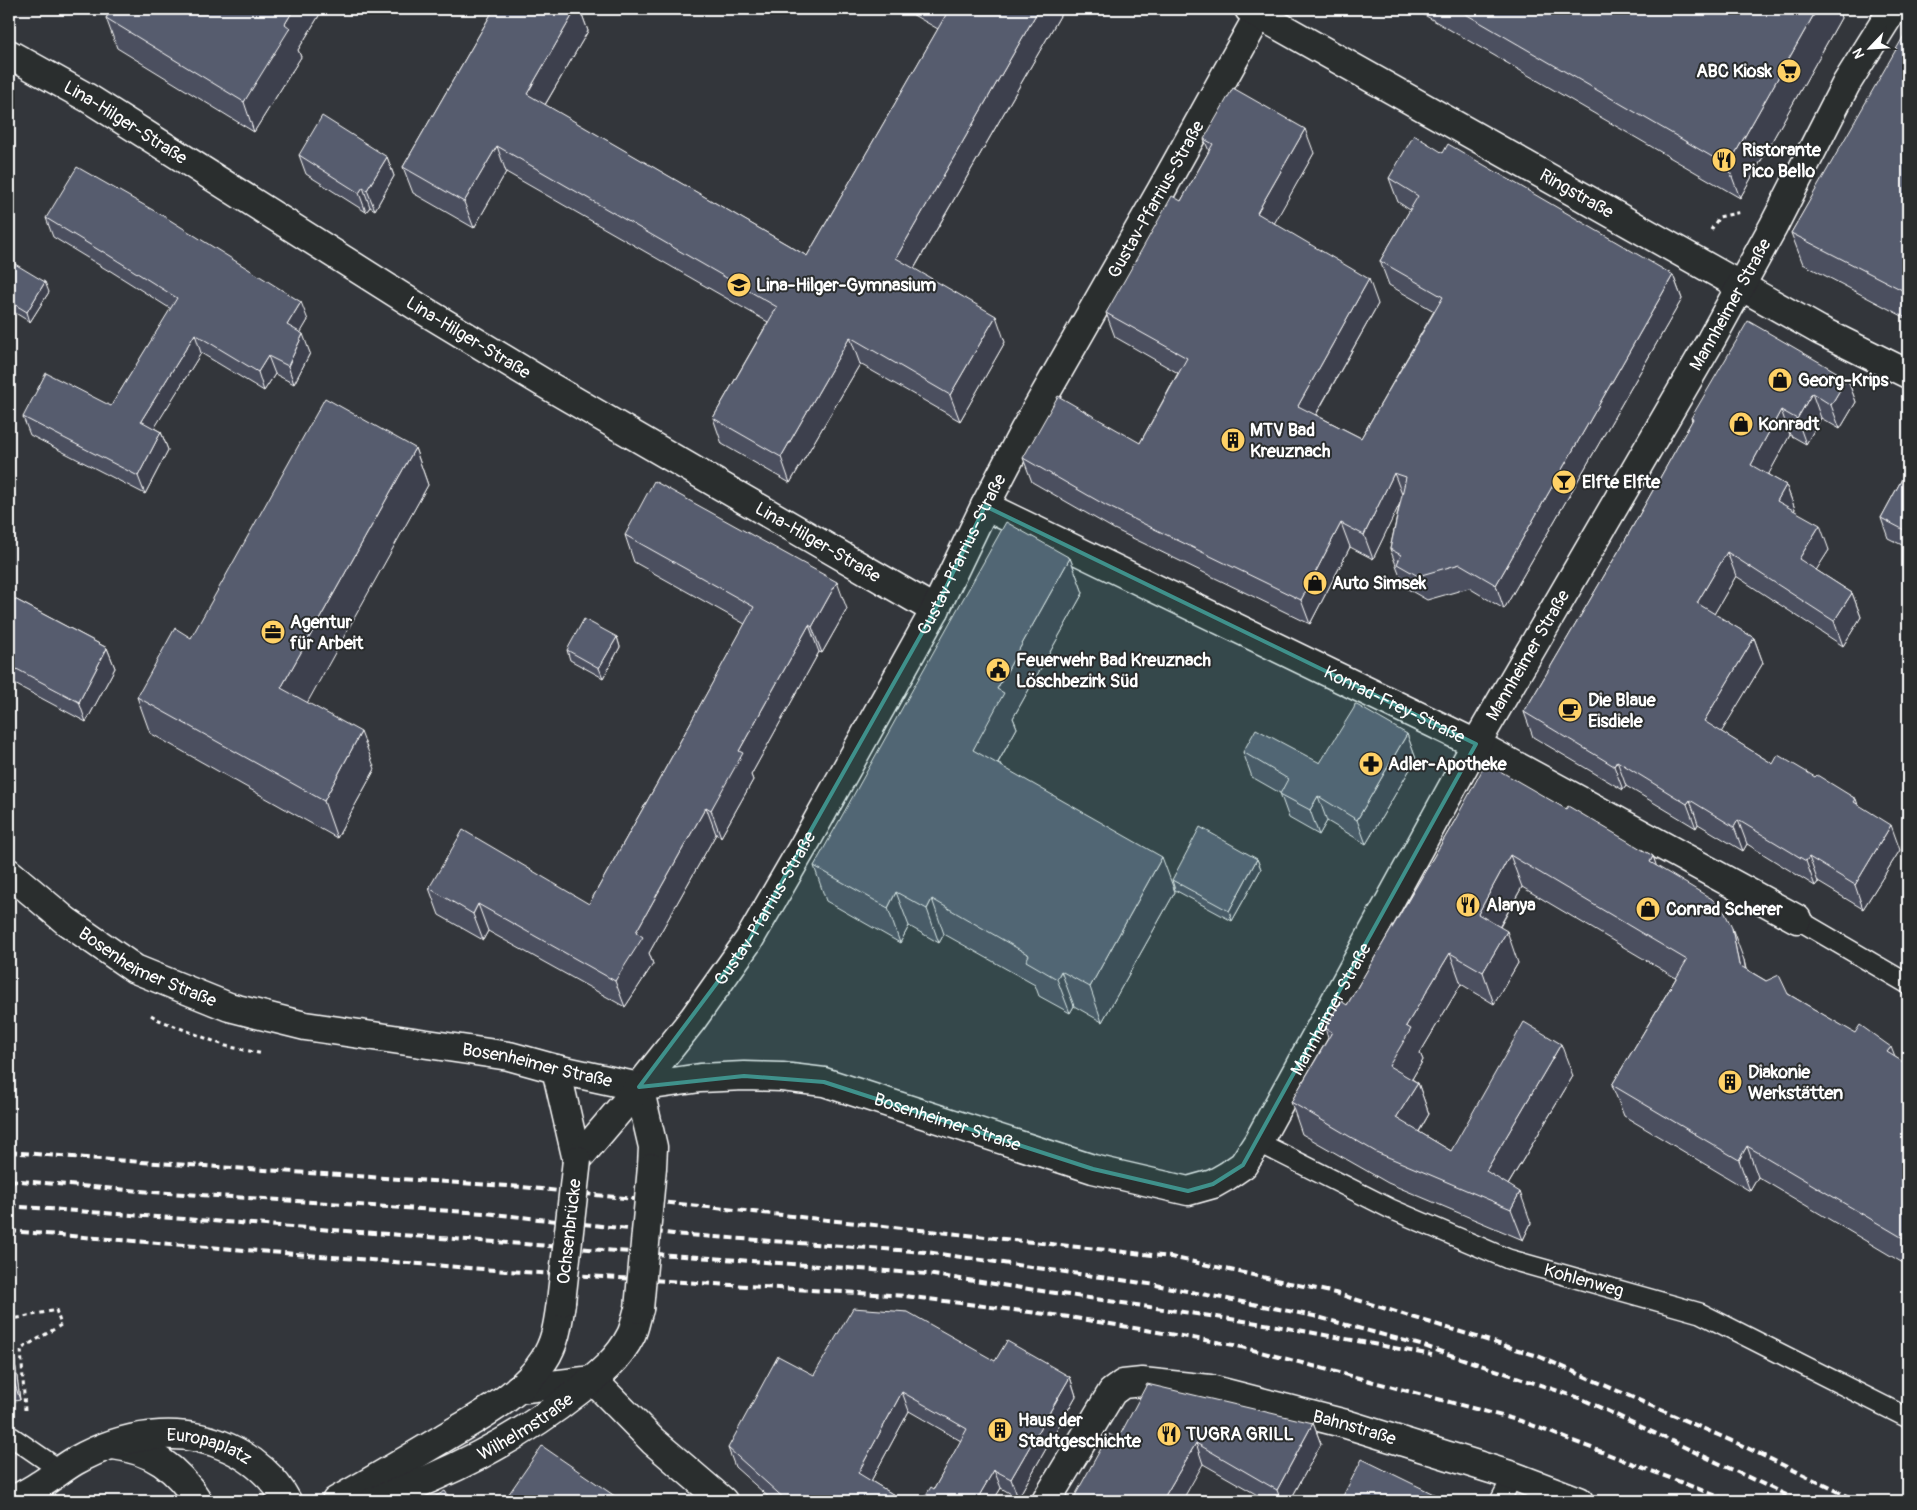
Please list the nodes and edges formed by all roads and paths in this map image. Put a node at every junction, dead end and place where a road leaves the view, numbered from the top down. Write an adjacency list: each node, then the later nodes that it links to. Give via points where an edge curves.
1 (1892, 9): 4 (street, Mannheimer Straße, via 1846,84)
2 (1257, 10): 4 (street, Ringstraße); 6 (street, Gustav-Pfarrius-Straße, via 1161,191)
3 (9, 54): 7 (street, Lina-Hilger-Straße, via 88,98 547,385)
4 (1741, 285): 5 (street, Ringstraße, via 1819,330); 8 (street, Mannheimer Straße)
5 (1908, 374)
6 (985, 506): 7 (street, Gustav-Pfarrius-Straße); 8 (street, Konrad-Frey-Straße)
7 (935, 610): 13 (street, Gustav-Pfarrius-Straße, via 749,940)
8 (1476, 744): 10 (street, Konrad-Frey-Straße); 14 (street, Mannheimer Straße)
9 (9, 873): 12 (street, Bosenheimer Straße, via 66,920 135,969 229,1008 305,1026 509,1056)
10 (1797, 919): 11 (lane)
11 (1908, 984)
12 (556, 1069): 13 (street, Bosenheimer Straße); 15 (street)
13 (639, 1087): 15 (street); 16 (street, Bosenheimer Straße, via 700,1078 744,1076 782,1076 824,1082); 19 (street, Wilhelmstraße, bridge, via 653,1147 639,1309 632,1333 623,1348)
14 (1258, 1142): 16 (street, Mannheimer Straße, via 1235,1170 1213,1184 1188,1191); 22 (lane, Kohlenweg, via 1391,1208 1508,1259 1700,1313)
15 (577, 1160): 17 (street, Ochsenbrücke, bridge)
16 (1093, 1169)
17 (560, 1302): 20 (street, Wilhelmstraße, via 555,1340 533,1376)
18 (9, 1320): 21 (path, via 56,1310 61,1325 21,1349)
19 (593, 1380): 20 (street); 31 (street, Wilhelmstraße, via 548,1414 474,1459); 32 (street, via 653,1441)
20 (518, 1389): 30 (street, Wilhelmstraße, via 480,1416)
21 (25, 1416)
22 (1908, 1418)
23 (9, 1438): 26 (lane, via 12,1437)
24 (111, 1445): 26 (street, Europaplatz, via 77,1459); 28 (street, Europaplatz, via 134,1448 163,1462 188,1486); 29 (street, Europaplatz, via 136,1437 163,1434 215,1442 239,1453 262,1470 280,1488)
25 (1513, 1476): 33 (street, Bahnstraße, via 1346,1424 1210,1389 1142,1382 1123,1384 1112,1392); 34 (lane); 35 (street, Bahnstraße)
26 (44, 1485): 27 (street, Europaplatz)
27 (11, 1501)
28 (198, 1501)
29 (287, 1501)
30 (336, 1501)
31 (374, 1501)
32 (723, 1501)
33 (1046, 1501)
34 (1500, 1501)
35 (1579, 1501)

